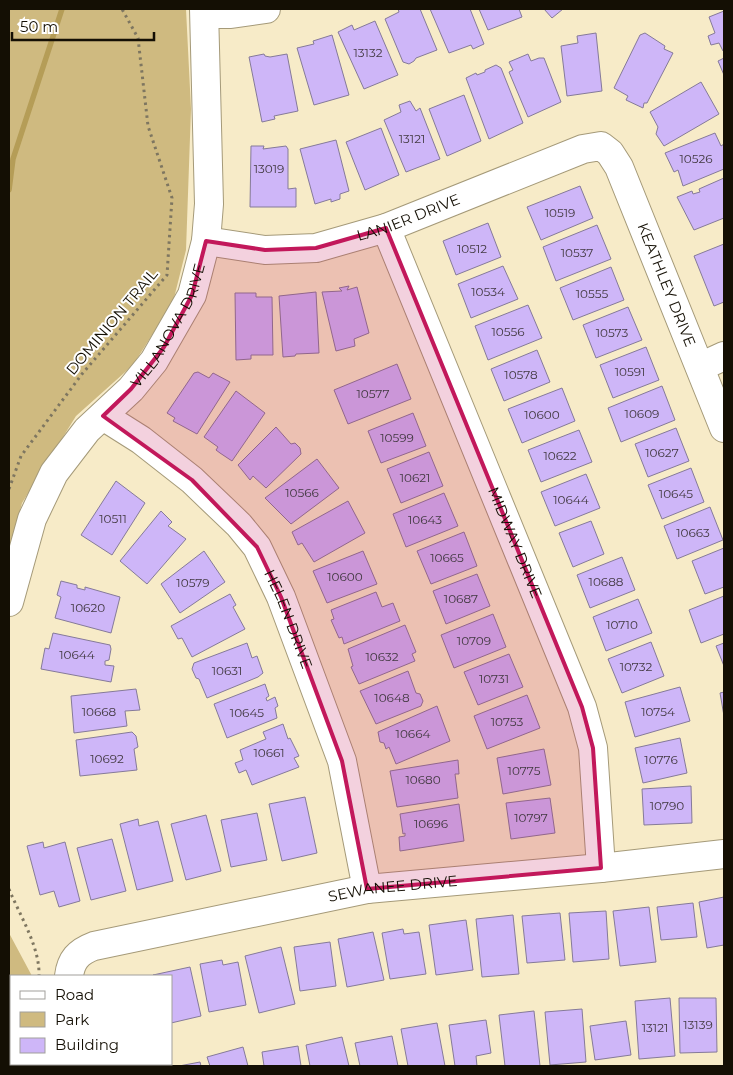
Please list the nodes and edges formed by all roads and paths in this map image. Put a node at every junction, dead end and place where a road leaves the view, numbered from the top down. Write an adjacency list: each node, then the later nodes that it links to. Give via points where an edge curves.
1 (122, 9): 10 (path, DOMINION TRAIL, via 138,38 148,126 172,198 167,275 82,374 21,456)
2 (266, 9): 3 (street, via 231,14)
3 (205, 11): 6 (street, VILLANOVA DRIVE, via 209,204)
4 (601, 146): 5 (street, LANIER DRIVE, via 583,149); 7 (street, KEATHLEY DRIVE, via 610,153 618,167)
5 (386, 228): 6 (street, LANIER DRIVE, via 316,248 265,250); 13 (street, MIDWAY DRIVE, via 582,708 593,748)
6 (206, 241): 8 (street, VILLANOVA DRIVE, via 192,295 164,347 131,389)
7 (712, 362): 9 (street, KEATHLEY DRIVE)
8 (103, 416): 11 (street, VILLANOVA DRIVE, via 75,444 45,489 26,535); 15 (street, HELEN DRIVE, via 141,440 192,480 239,525 257,548 281,597 342,761)
9 (724, 428)
10 (9, 489)
11 (9, 602)
12 (724, 854): 13 (street, SEWANEE DRIVE)
13 (601, 868): 15 (street, SEWANEE DRIVE)
14 (9, 889): 17 (path, via 33,946)
15 (367, 889): 16 (street, SEWANEE DRIVE, via 105,942 83,950)
16 (70, 969)
17 (39, 975)

